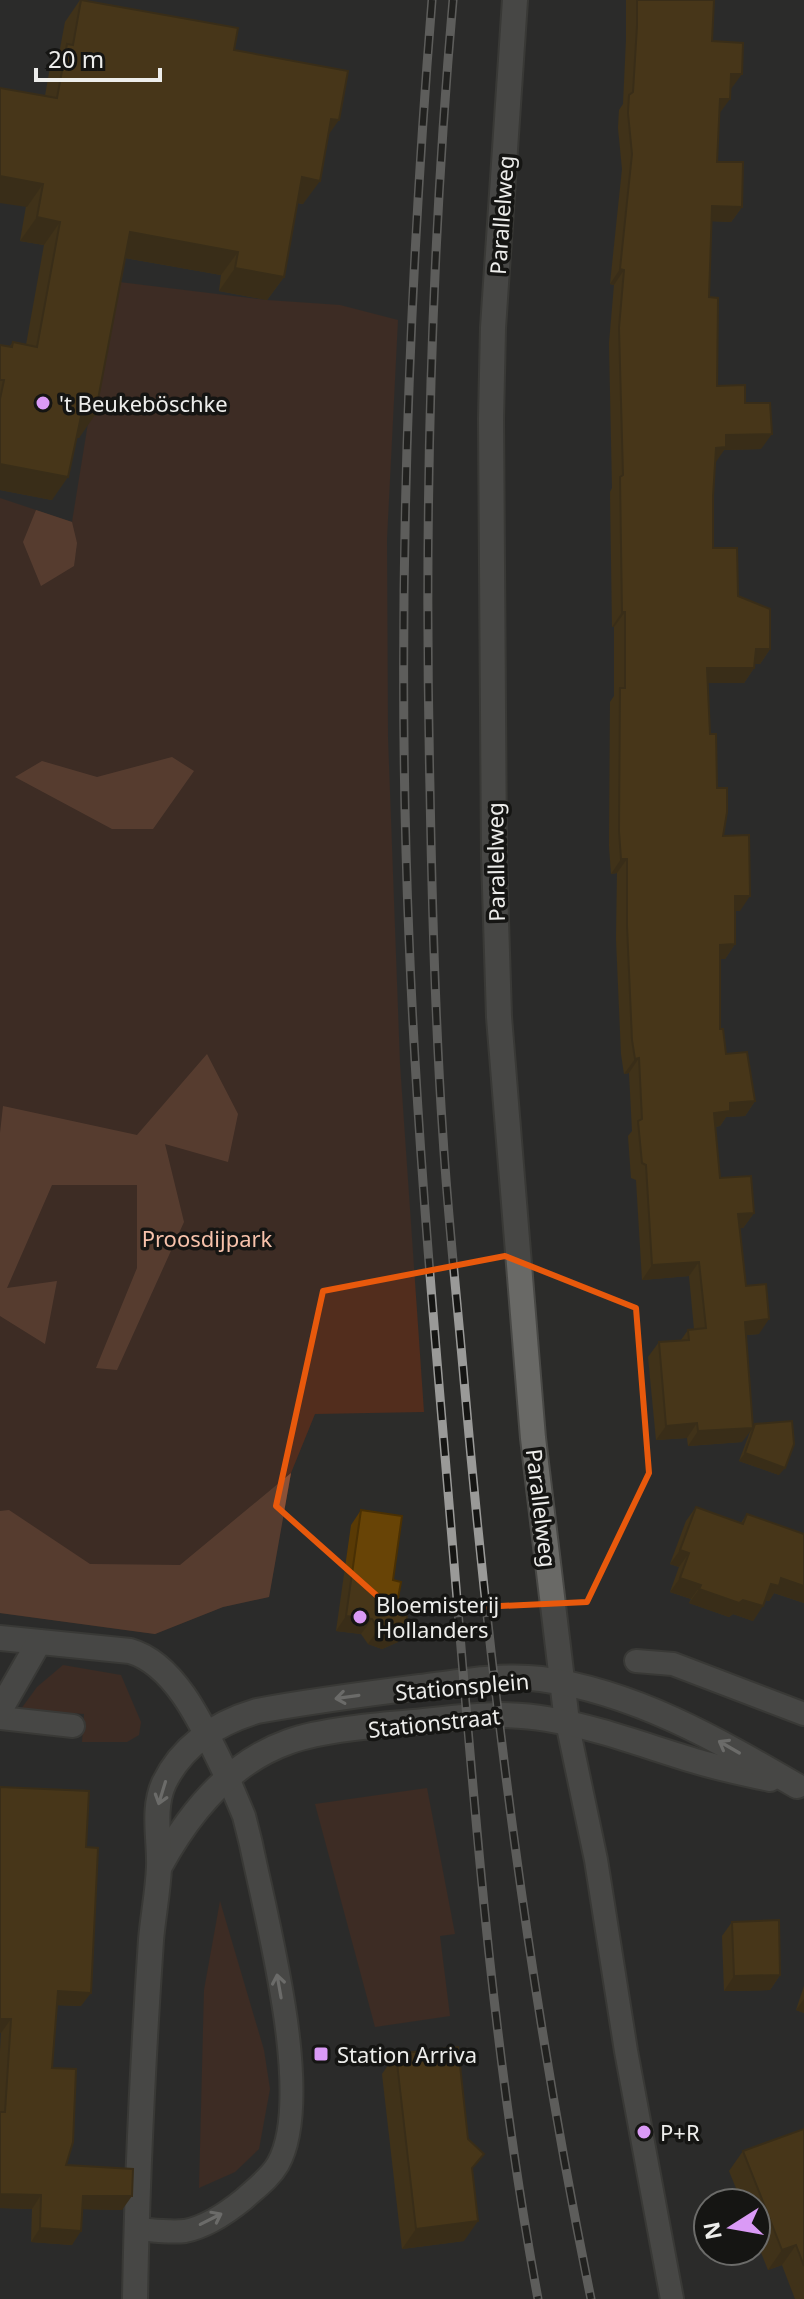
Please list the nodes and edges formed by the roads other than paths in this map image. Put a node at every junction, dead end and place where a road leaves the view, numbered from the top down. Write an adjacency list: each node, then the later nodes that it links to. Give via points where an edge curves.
1 (515, 0): 5 (street, Parallelweg, via 491,419 499,1017 533,1438)
2 (0, 1638): 3 (street)
3 (39, 1642): 6 (street); 11 (street, via 130,1651 150,1658 181,1693)
4 (636, 1661): 7 (lane, via 673,1664)
5 (563, 1684): 9 (street, Parallelweg); 11 (street, Stationsplein, one-way to 11, via 493,1679 399,1690 257,1711); 13 (street, Stationsplein, one-way to 5, via 663,1714)
6 (0, 1710)
7 (804, 1714)
8 (0, 1718): 10 (lane)
9 (567, 1722): 12 (street, Stationstraat, via 524,1715 467,1716 317,1735 288,1742); 13 (street, Stationstraat); 17 (lane)
10 (73, 1726)
11 (206, 1734): 12 (street); 14 (street, Stationsplein, one-way to 14, via 186,1750 163,1785)
12 (228, 1778): 14 (street, Stationstraat, via 191,1815); 15 (lane, one-way to 12, via 183,2231 231,2209 264,2182 279,2163 286,2140 292,2062 244,1816)
13 (800, 1787)
14 (159, 1868): 15 (street, Stationsplein)
15 (136, 2229): 16 (street, Stationsplein)
16 (135, 2299)
17 (672, 2299)

